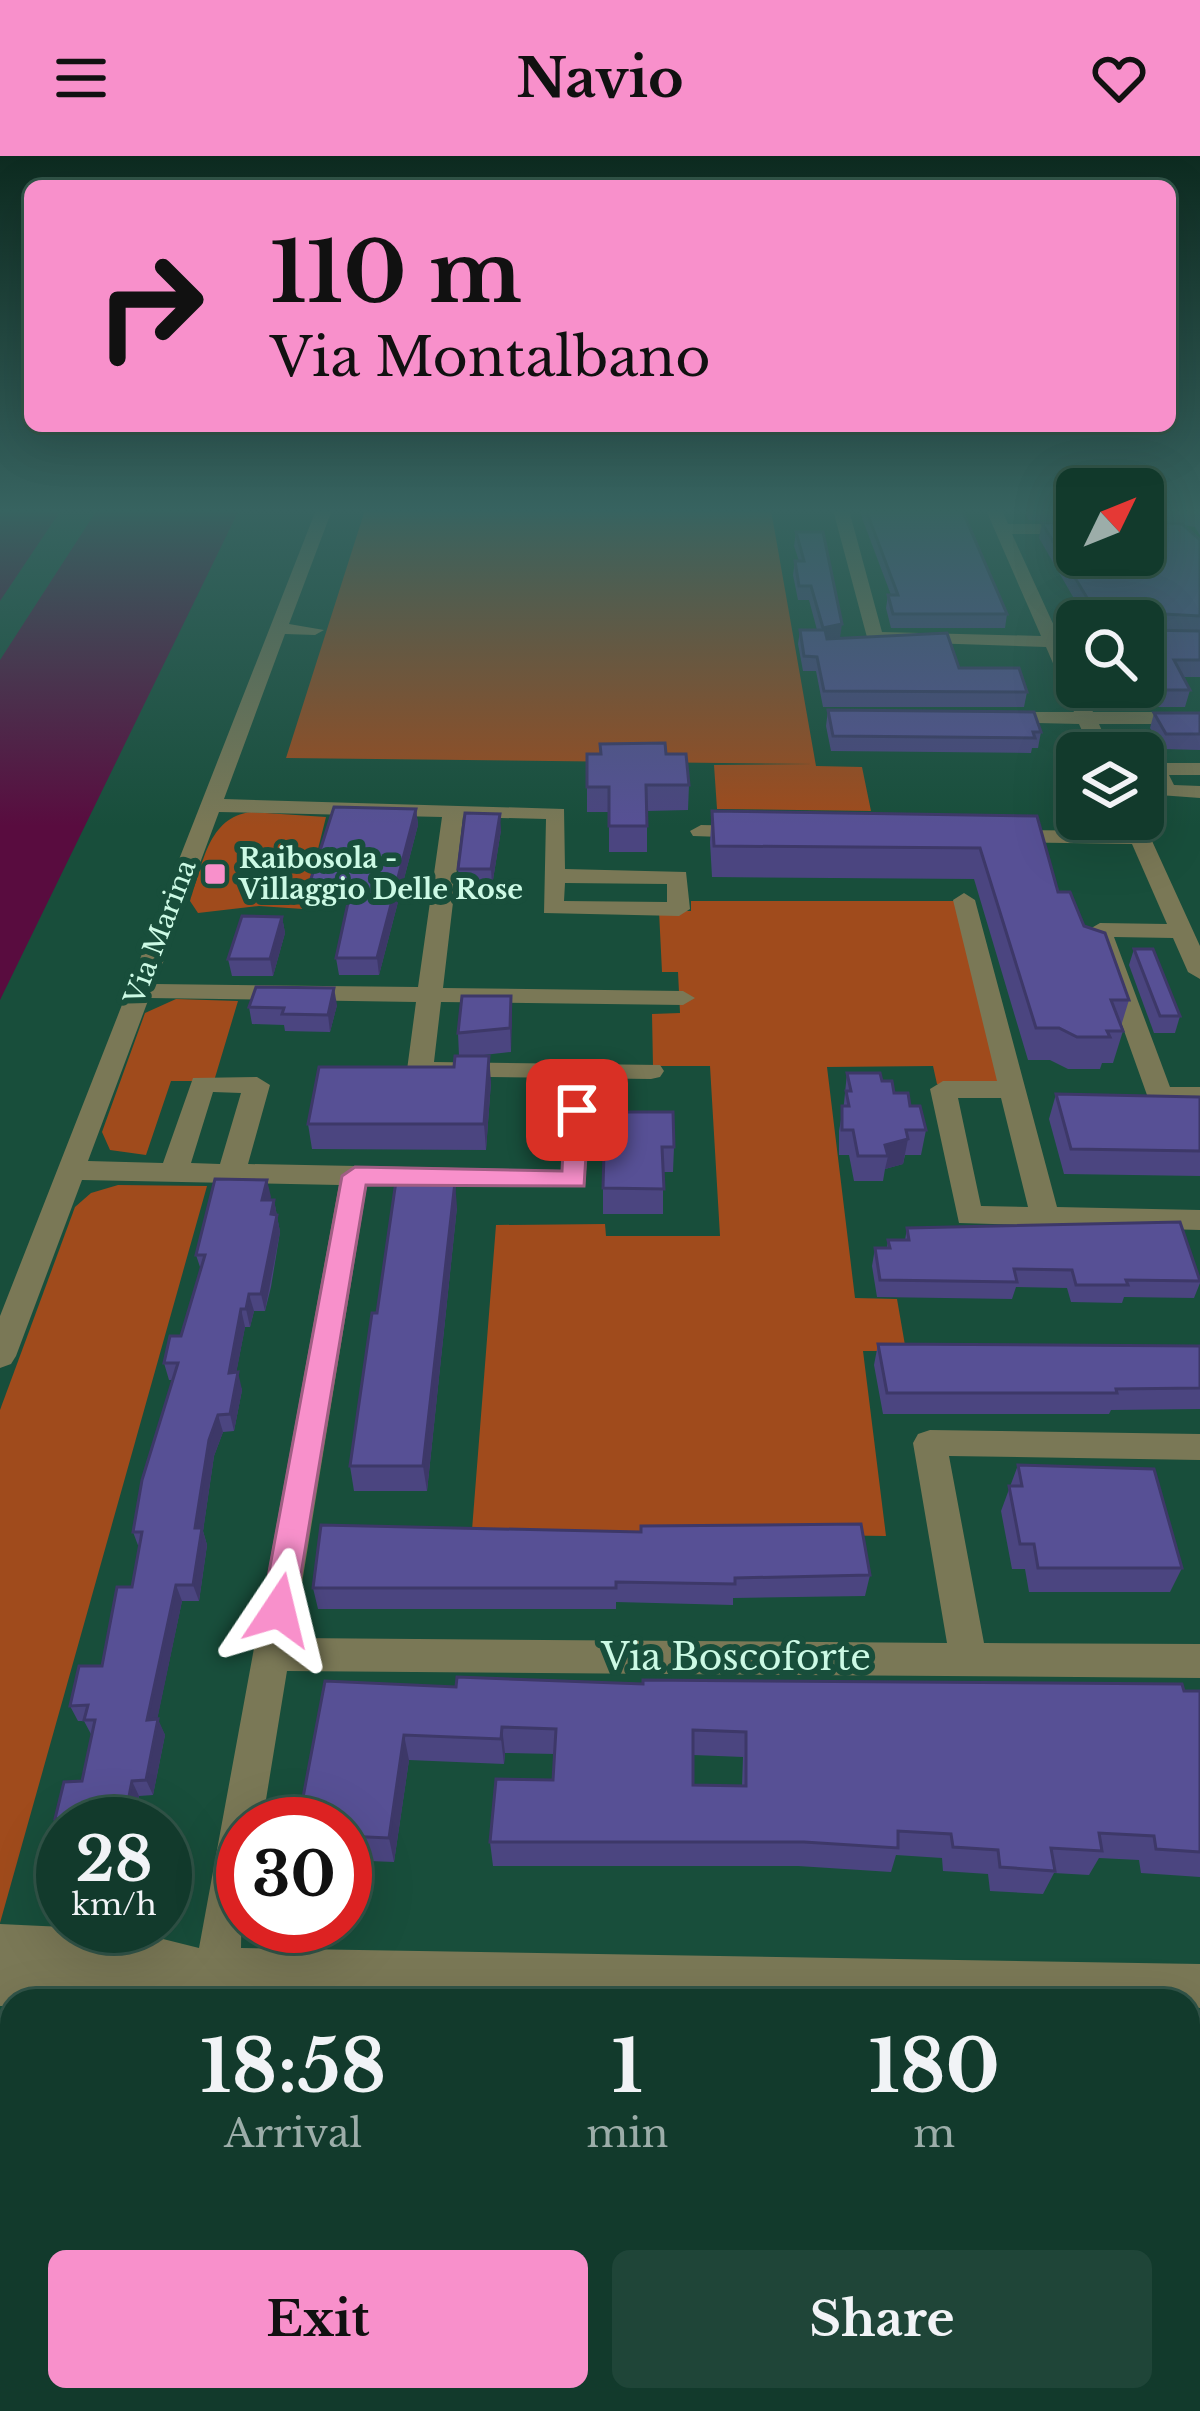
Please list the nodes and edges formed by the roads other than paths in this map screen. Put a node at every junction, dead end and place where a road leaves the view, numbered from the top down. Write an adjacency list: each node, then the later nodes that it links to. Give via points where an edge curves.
1 (283, 615): 4 (street, Via Marina)
2 (872, 615): 6 (street, via 879,640)
3 (1041, 615): 6 (street)
4 (278, 629): 5 (street); 14 (street, Via Marina)
5 (315, 630)
6 (1052, 640): 7 (street); 9 (street)
7 (1056, 640)
8 (973, 718): 9 (street)
9 (1087, 718): 10 (street); 11 (street)
10 (1200, 718)
11 (1093, 732)
12 (1199, 792): 13 (street)
13 (1164, 800)
14 (208, 806): 15 (street); 25 (street, Via Marina)
15 (453, 811): 21 (street, via 557,813); 26 (street)
16 (701, 831): 17 (street)
17 (770, 832)
18 (1056, 832): 19 (street)
19 (976, 835)
20 (1141, 840): 23 (street)
21 (554, 876): 21 (street, via 552,908 679,909 678,878)
22 (964, 900): 29 (street)
23 (1181, 931): 24 (street); 30 (street, via 1100,931 1160,1095)
24 (1200, 972)
25 (138, 991): 26 (street); 32 (street, Via Marina)
26 (430, 996): 27 (street); 28 (street, via 420,1070)
27 (682, 998)
28 (651, 1071)
29 (1013, 1090): 36 (street); 36 (street, via 943,1089 969,1216)
30 (1200, 1095)
31 (577, 1110): 35 (street, via 575,1180)
32 (70, 1170): 33 (street); 38 (street, Via Marina)
33 (174, 1172): 34 (street); 34 (street, via 202,1084 257,1085)
34 (231, 1174): 35 (street)
35 (355, 1176): 40 (street)
36 (1045, 1217): 37 (street)
37 (1200, 1220)
38 (0, 1356)
39 (1200, 1448): 41 (street, via 931,1443)
40 (271, 1654): 41 (street, Via Boscoforte); 44 (street)
41 (968, 1659): 42 (street, Via Boscoforte)
42 (1200, 1660)
43 (0, 1945): 44 (street, via 128,1951)
44 (205, 1970): 45 (street, via 112,1984); 46 (street)
45 (0, 1984)
46 (1200, 1986)

